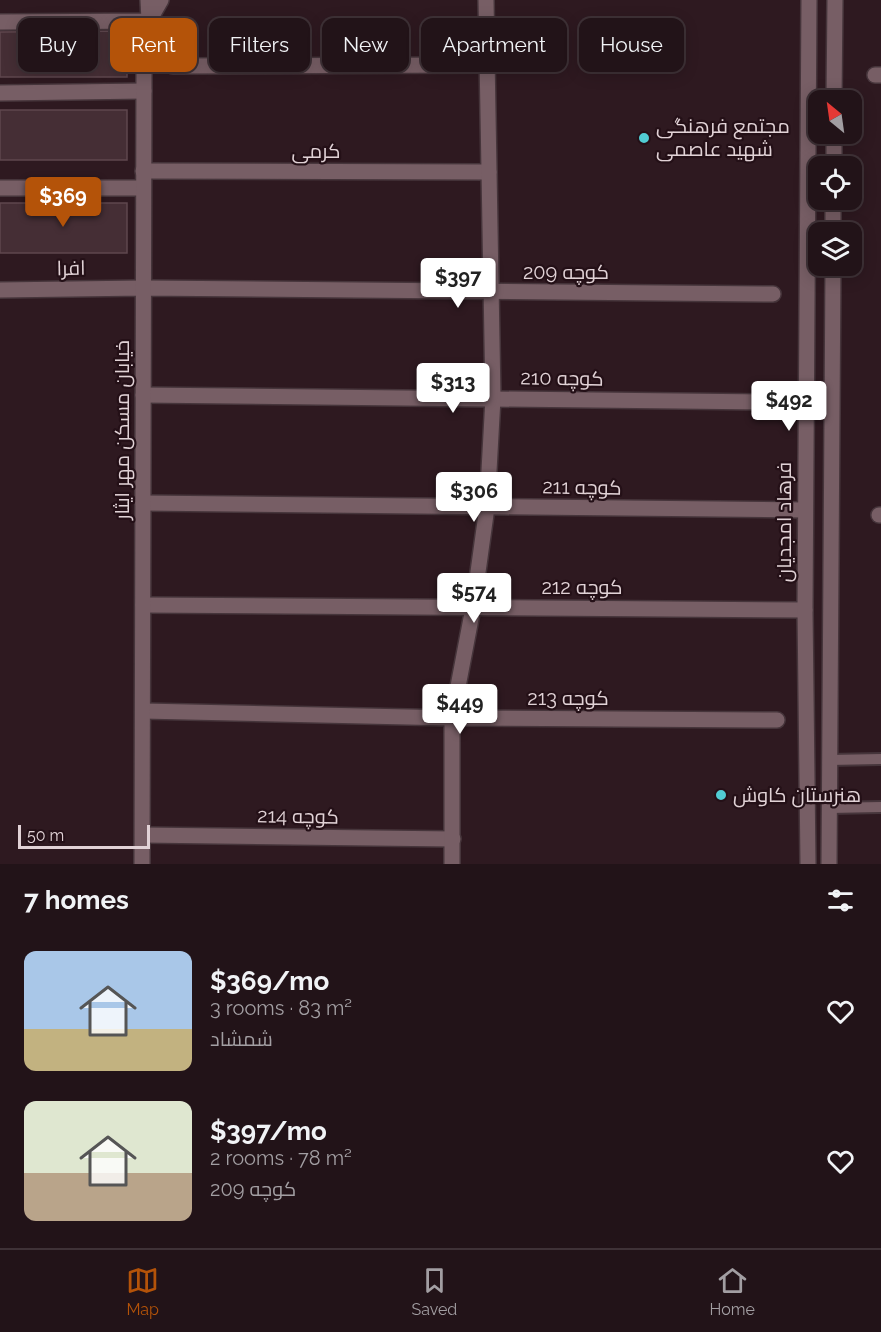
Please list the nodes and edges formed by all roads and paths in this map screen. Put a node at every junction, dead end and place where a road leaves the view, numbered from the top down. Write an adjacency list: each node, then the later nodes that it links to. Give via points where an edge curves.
1 (148, 0): 6 (street)
2 (161, 0): 7 (street, خیابان مسکن مهر ایثار)
3 (486, 0): 8 (street)
4 (809, 0): 32 (street, فرهاد امجدیان)
5 (835, 0): 15 (street)
6 (149, 18)
7 (151, 18)
8 (487, 18)
9 (110, 21): 10 (street)
10 (0, 22)
11 (421, 65): 12 (street)
12 (197, 66)
13 (145, 72): 16 (street, خیابان مسکن مهر ایثار)
14 (488, 72): 19 (street)
15 (834, 90)
16 (144, 92): 17 (street); 18 (street, خیابان مسکن مهر ایثار)
17 (0, 93)
18 (143, 171): 19 (street, کرمی); 21 (street, خیابان مسکن مهر ایثار)
19 (489, 172): 25 (street)
20 (0, 188): 21 (street)
21 (143, 188): 23 (street, خیابان مسکن مهر ایثار)
22 (833, 276): 40 (street)
23 (143, 288): 24 (street, افرا); 25 (street, کوچه 209); 27 (street, خیابان مسکن مهر ایثار)
24 (0, 290)
25 (491, 293): 26 (street, کوچه 209); 28 (street)
26 (773, 294)
27 (143, 395): 28 (street, کوچه 210); 30 (street, خیابان مسکن مهر ایثار)
28 (493, 398): 29 (street, کوچه 210); 31 (street)
29 (765, 402)
30 (143, 503): 31 (street, کوچه 211); 33 (street, خیابان مسکن مهر ایثار)
31 (487, 507): 32 (street, کوچه 211); 34 (street)
32 (805, 510): 35 (street, فرهاد امجدیان)
33 (143, 604): 34 (street, کوچه 212); 36 (street, خیابان مسکن مهر ایثار)
34 (473, 608): 35 (street, کوچه 212); 37 (street)
35 (805, 610): 47 (street, فرهاد امجدیان)
36 (143, 711): 37 (street, کوچه 213); 43 (street, خیابان مسکن مهر ایثار)
37 (452, 718): 38 (street, کوچه 213); 44 (street)
38 (777, 720)
39 (881, 759): 40 (lane)
40 (829, 760): 42 (street)
41 (881, 807): 42 (lane)
42 (829, 808): 48 (street)
43 (143, 835): 44 (street, کوچه 214); 45 (street, خیابان مسکن مهر ایثار)
44 (453, 839): 46 (street)
45 (142, 864)
46 (452, 864)
47 (808, 864)
48 (829, 864)

